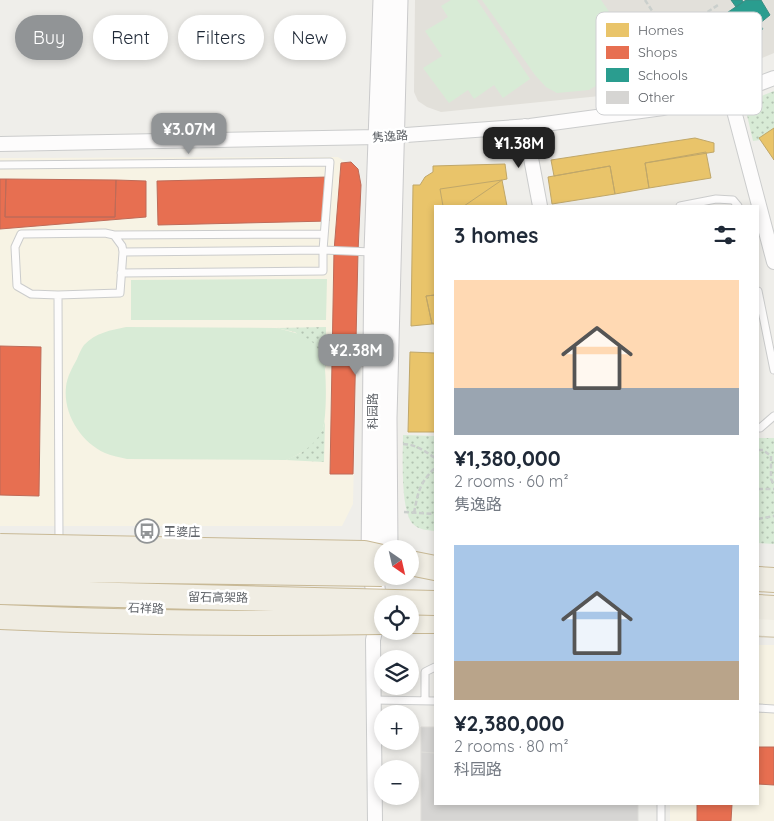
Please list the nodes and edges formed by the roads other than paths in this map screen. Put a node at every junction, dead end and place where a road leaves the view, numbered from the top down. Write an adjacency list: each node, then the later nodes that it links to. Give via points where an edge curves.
1 (383, 0): 8 (street, 科园路)
2 (398, 0): 8 (street, 科园路)
3 (774, 78): 4 (street, 隽逸路)
4 (762, 83)
5 (609, 115): 7 (street, 隽逸路)
6 (735, 115): 14 (street)
7 (525, 126): 8 (street, 隽逸路); 11 (street)
8 (386, 136): 9 (street, 隽逸路); 20 (street, 科园路); 29 (street, 科园路)
9 (0, 144)
10 (0, 165): 16 (lane, via 330,162)
11 (540, 205)
12 (685, 205): 13 (lane, via 716,199 733,200)
13 (737, 205)
14 (759, 205)
15 (759, 205): 21 (street)
16 (324, 234): 17 (lane); 18 (lane)
17 (114, 235): 19 (lane); 23 (lane, via 21,234 15,247 17,286 31,294)
18 (323, 250): 19 (lane); 20 (lane); 22 (lane, via 323,271)
19 (123, 252): 22 (lane)
20 (374, 252): 28 (street, 科园路)
21 (774, 262)
22 (121, 273): 23 (lane, via 120,293)
23 (58, 295): 32 (lane)
24 (759, 296): 25 (lane)
25 (774, 370)
26 (774, 416): 27 (lane)
27 (759, 428)
28 (380, 540)
29 (388, 540)
30 (0, 546): 33 (highway, bridge, via 364,553)
31 (0, 558): 32 (main road)
32 (59, 559): 37 (main road)
33 (374, 561)
34 (434, 562): 35 (main road)
35 (419, 563)
36 (419, 565): 39 (highway)
37 (374, 566)
38 (374, 566): 42 (highway, 留石高架路, bridge)
39 (434, 568)
40 (759, 568): 41 (main road)
41 (774, 568)
42 (0, 569)
43 (419, 574): 44 (highway)
44 (434, 575)
45 (759, 579): 46 (highway)
46 (774, 580)
47 (0, 592): 49 (highway, 留石高架路, bridge)
48 (0, 603): 53 (main road, 石祥路)
49 (434, 603)
50 (759, 607): 51 (highway)
51 (774, 608)
52 (419, 615): 54 (main road)
53 (374, 616)
54 (434, 616)
55 (0, 617): 56 (highway, bridge, via 310,623)
56 (374, 617)
57 (419, 621): 58 (highway)
58 (434, 621)
59 (759, 621): 60 (highway)
60 (774, 621)
61 (759, 626): 62 (main road)
62 (774, 626)
63 (374, 637): 65 (street, 科园路)
64 (434, 668): 66 (lane, via 425,672)
65 (373, 700): 66 (lane); 71 (street, 科园路)
66 (425, 701): 67 (lane)
67 (434, 701)
68 (759, 708): 69 (lane)
69 (774, 709)
70 (661, 805): 72 (lane)
71 (375, 821)
72 (661, 821)

